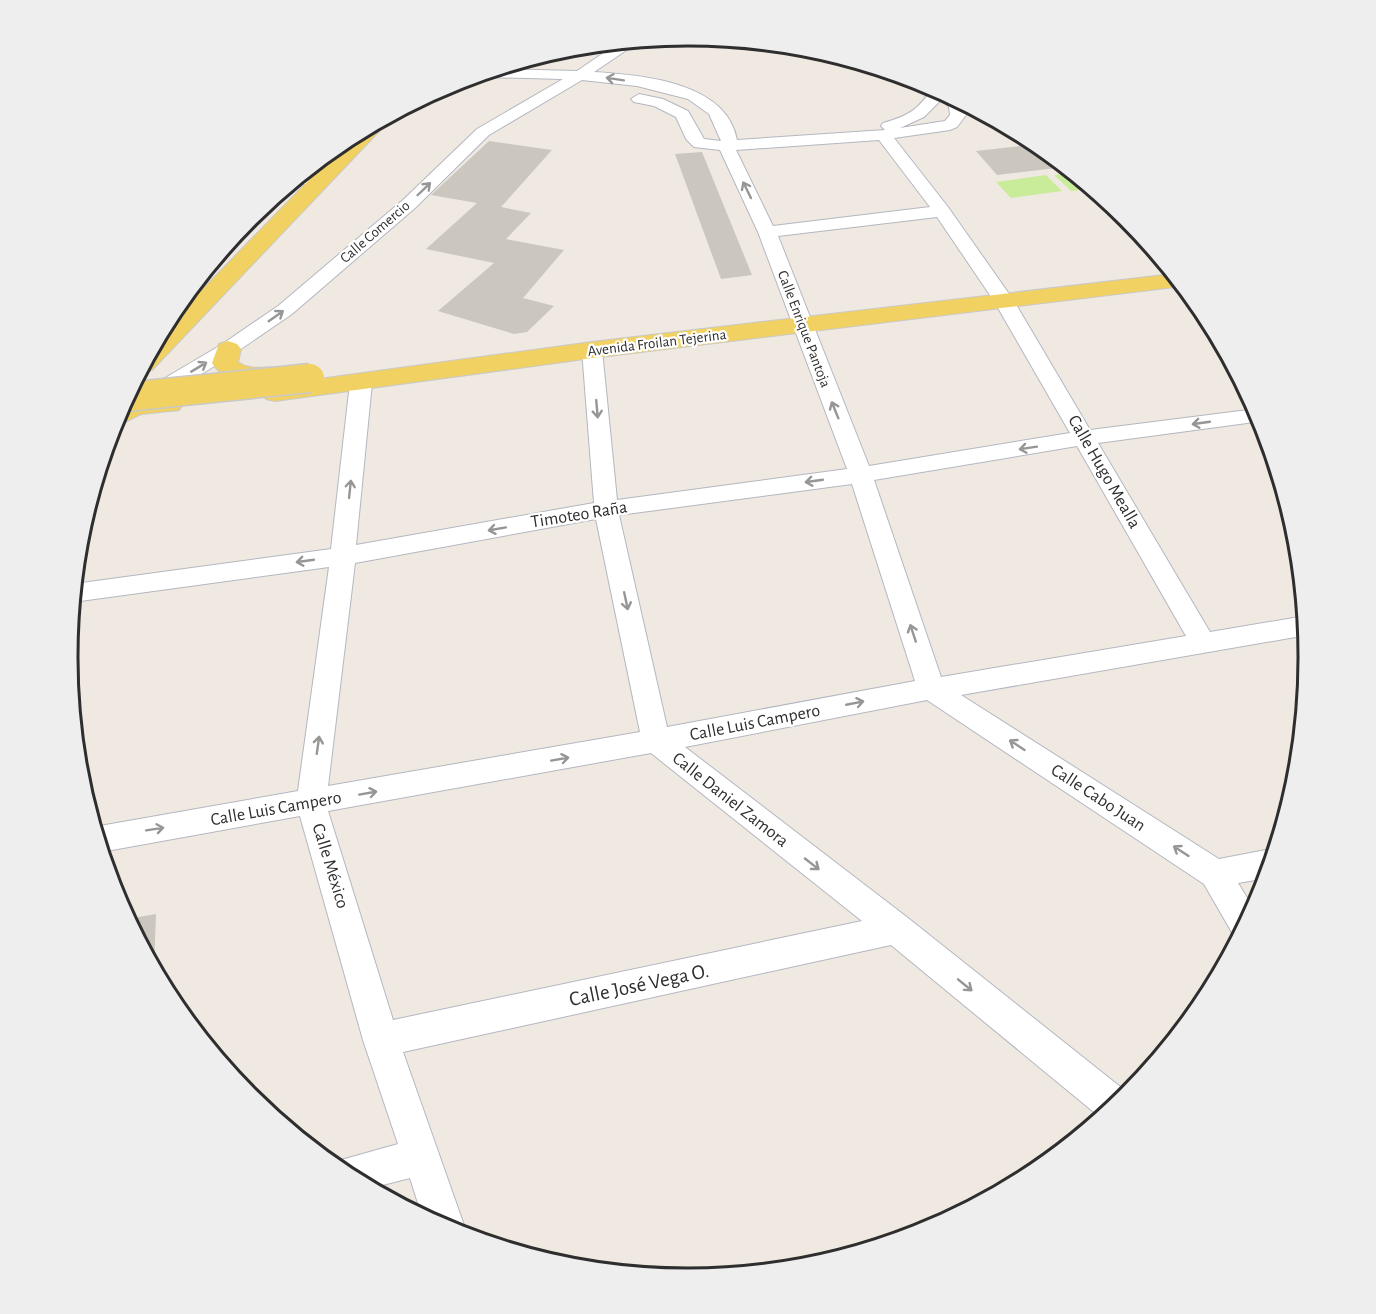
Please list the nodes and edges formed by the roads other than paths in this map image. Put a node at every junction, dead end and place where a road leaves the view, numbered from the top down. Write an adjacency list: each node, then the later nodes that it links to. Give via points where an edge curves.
1 (615, 51): 3 (street, Calle Comercio)
2 (505, 75): 3 (street)
3 (570, 81): 4 (street); 9 (street, Calle Enrique Pantoja, one-way to 3, via 710,105 684,92 605,77); 18 (street, Calle Comercio, one-way to 3, via 285,310 409,204 483,132)
4 (604, 93)
5 (626, 97): 9 (street, via 658,102 682,114 700,144)
6 (935, 99): 9 (street, via 901,124)
7 (960, 110): 8 (street, via 951,124)
8 (883, 135): 9 (street); 11 (street, Calle Hugo Mealla)
9 (728, 143): 12 (street, Calle Enrique Pantoja, one-way to 9)
10 (352, 147): 17 (main road)
11 (942, 211): 12 (street); 15 (street, Calle Hugo Mealla)
12 (767, 232): 16 (street, Calle Enrique Pantoja)
13 (1159, 269): 15 (main road, Avenida Froilan Tejerina)
14 (1169, 281): 15 (main road, Avenida Froilan Tejerina)
15 (1000, 295): 16 (main road, Avenida Froilan Tejerina); 26 (street, Calle Hugo Mealla)
16 (801, 319): 19 (main road, Avenida Froilan Tejerina); 20 (main road, Avenida Froilan Tejerina); 27 (street, Calle Enrique Pantoja, one-way to 16)
17 (165, 342)
18 (228, 349): 19 (main road, via 225,363 231,370 246,375); 22 (street, Calle Comercio, one-way to 18)
19 (496, 350): 23 (main road, bridge, via 470,360 310,378)
20 (592, 350): 21 (main road, Avenida Froilan Tejerina); 28 (street, Calle Daniel Zamora, one-way to 28)
21 (361, 383): 24 (main road, Avenida Froilan Tejerina, via 201,402); 29 (street, Calle México, one-way to 21)
22 (133, 402)
23 (132, 405)
24 (132, 406)
25 (1249, 416): 26 (street, Timoteo Raña, one-way to 26)
26 (1085, 438): 27 (street, Timoteo Raña, one-way to 27); 32 (street, Calle Hugo Mealla)
27 (861, 475): 28 (street, Timoteo Raña, one-way to 28); 33 (street, Calle Enrique Pantoja, one-way to 27)
28 (606, 509): 29 (street, Timoteo Raña, one-way to 29); 34 (street, Calle Daniel Zamora, one-way to 34)
29 (344, 556): 30 (street, Timoteo Raña, one-way to 30); 35 (street, Calle México, one-way to 29)
30 (82, 592)
31 (1297, 627): 32 (street, Calle Luis Campero)
32 (1203, 643): 33 (street, Calle Luis Campero)
33 (932, 689): 34 (street, Calle Luis Campero, one-way to 33); 38 (street, Calle Cabo Juan, one-way to 33)
34 (656, 741): 35 (street, Calle Luis Campero, one-way to 34); 40 (street, Calle Daniel Zamora, one-way to 40)
35 (311, 803): 36 (street, Calle Luis Campero, one-way to 35); 41 (street, Calle México)
36 (105, 837)
37 (1262, 865): 38 (street)
38 (1215, 874): 39 (street, Calle Cabo Juan)
39 (1241, 916)
40 (896, 929): 41 (street, Calle José Vega O.); 42 (street, Calle Daniel Zamora, one-way to 42)
41 (381, 1040): 43 (street, Calle México)
42 (1108, 1100)
43 (421, 1157): 44 (street); 45 (street, Calle México)
44 (360, 1172)
45 (442, 1215)

